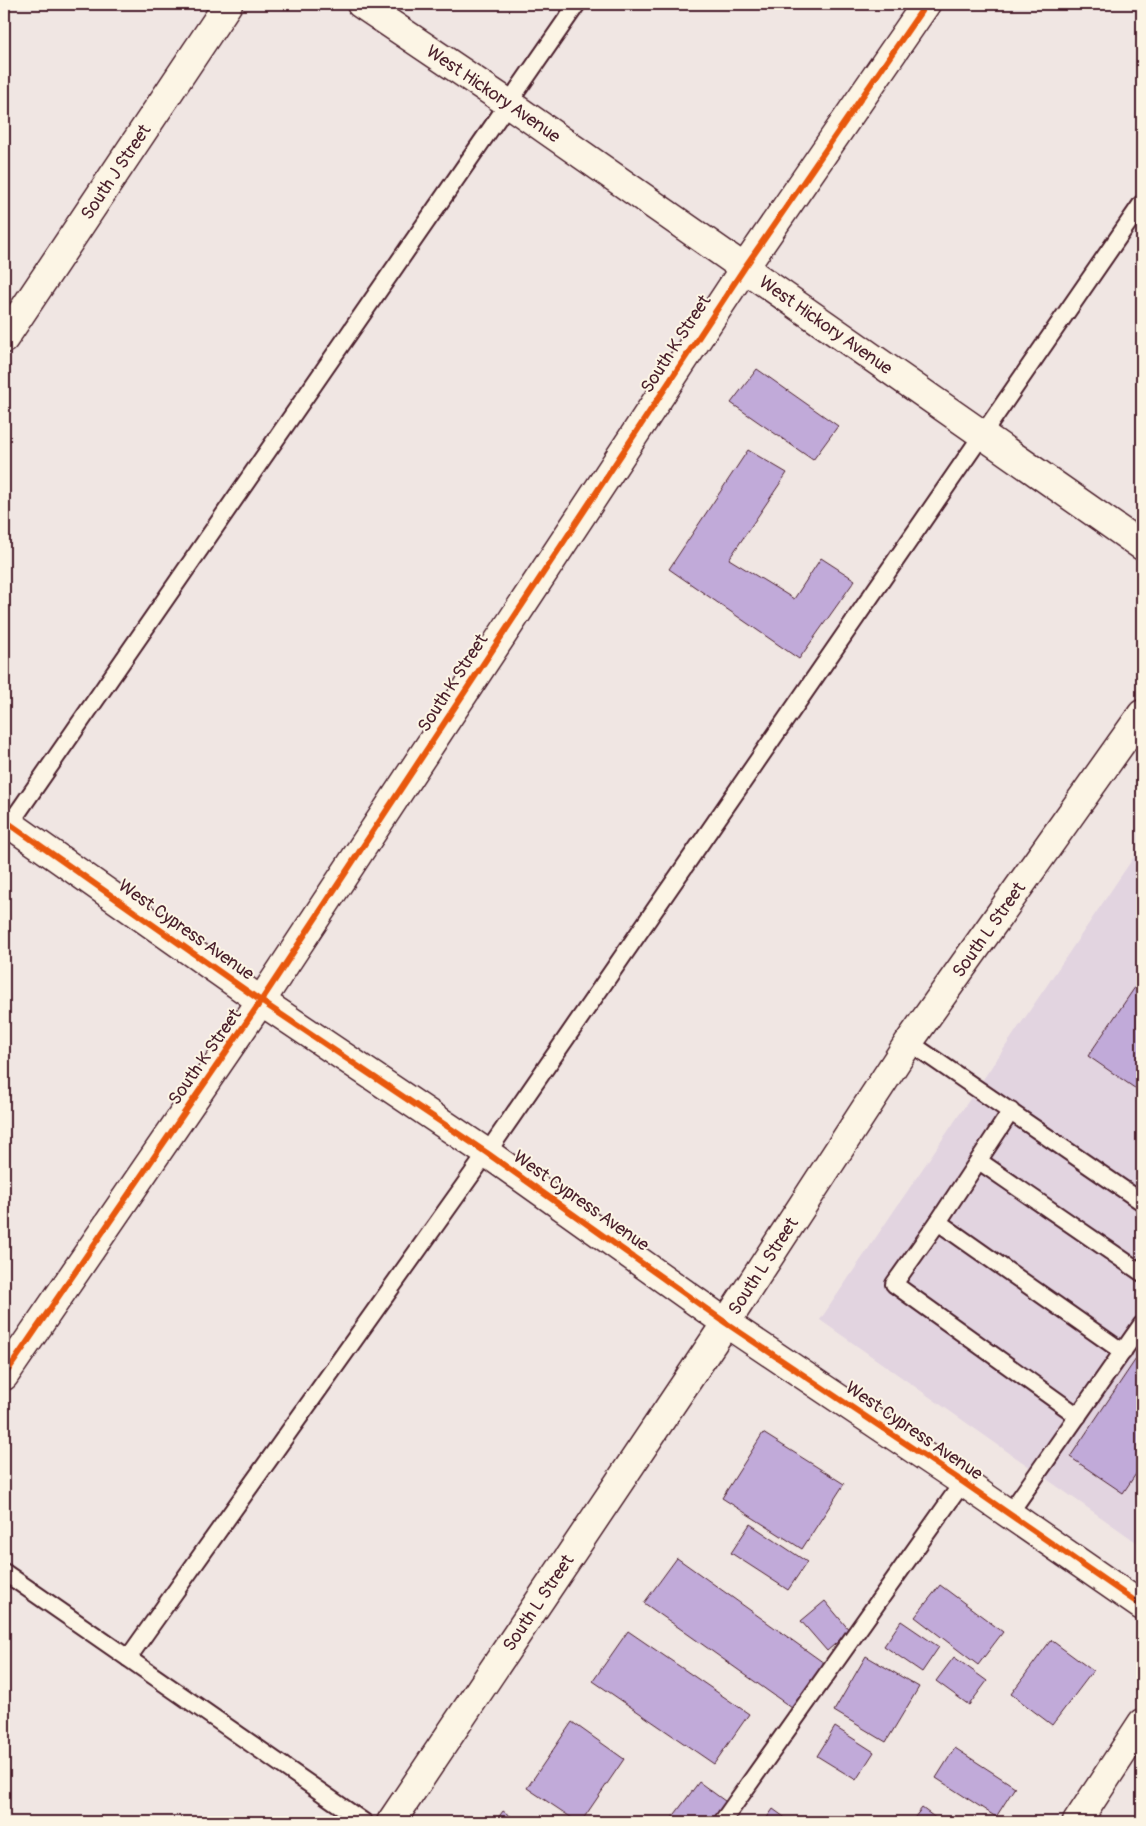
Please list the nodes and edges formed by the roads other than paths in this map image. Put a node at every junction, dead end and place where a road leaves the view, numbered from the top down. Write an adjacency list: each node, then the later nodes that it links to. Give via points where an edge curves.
1 (228, 4): 8 (street, South J Street)
2 (360, 4): 5 (street, West Hickory Avenue)
3 (577, 4): 5 (lane)
4 (926, 4): 7 (street, South K Street)
5 (508, 103): 7 (street, West Hickory Avenue); 12 (lane)
6 (1142, 203): 9 (lane)
7 (745, 267): 9 (street, West Hickory Avenue); 13 (street, South K Street)
8 (4, 339)
9 (983, 435): 10 (street, West Hickory Avenue); 16 (lane)
10 (1142, 546)
11 (1142, 714): 14 (street, South L Street)
12 (6, 826): 13 (street, West Cypress Avenue)
13 (261, 1002): 16 (street, West Cypress Avenue); 24 (street, South K Street)
14 (909, 1042): 15 (lane); 21 (street, South L Street)
15 (1011, 1112): 17 (lane); 18 (lane)
16 (488, 1153): 21 (street, West Cypress Avenue); 30 (lane)
17 (979, 1160): 19 (lane); 20 (lane)
18 (1142, 1202)
19 (938, 1222): 23 (lane); 25 (lane, via 894,1284)
20 (1142, 1273)
21 (726, 1323): 26 (street, West Cypress Avenue); 33 (street, South L Street)
22 (1142, 1324): 23 (lane)
23 (1123, 1352): 25 (lane)
24 (4, 1376)
25 (1078, 1416): 27 (lane)
26 (963, 1482): 27 (street, West Cypress Avenue); 34 (lane)
27 (1009, 1514): 29 (street, West Cypress Avenue)
28 (4, 1572): 30 (lane)
29 (1142, 1606)
30 (128, 1658): 32 (lane)
31 (1142, 1723): 35 (street)
32 (364, 1822)
33 (391, 1822)
34 (722, 1822)
35 (1077, 1822)

